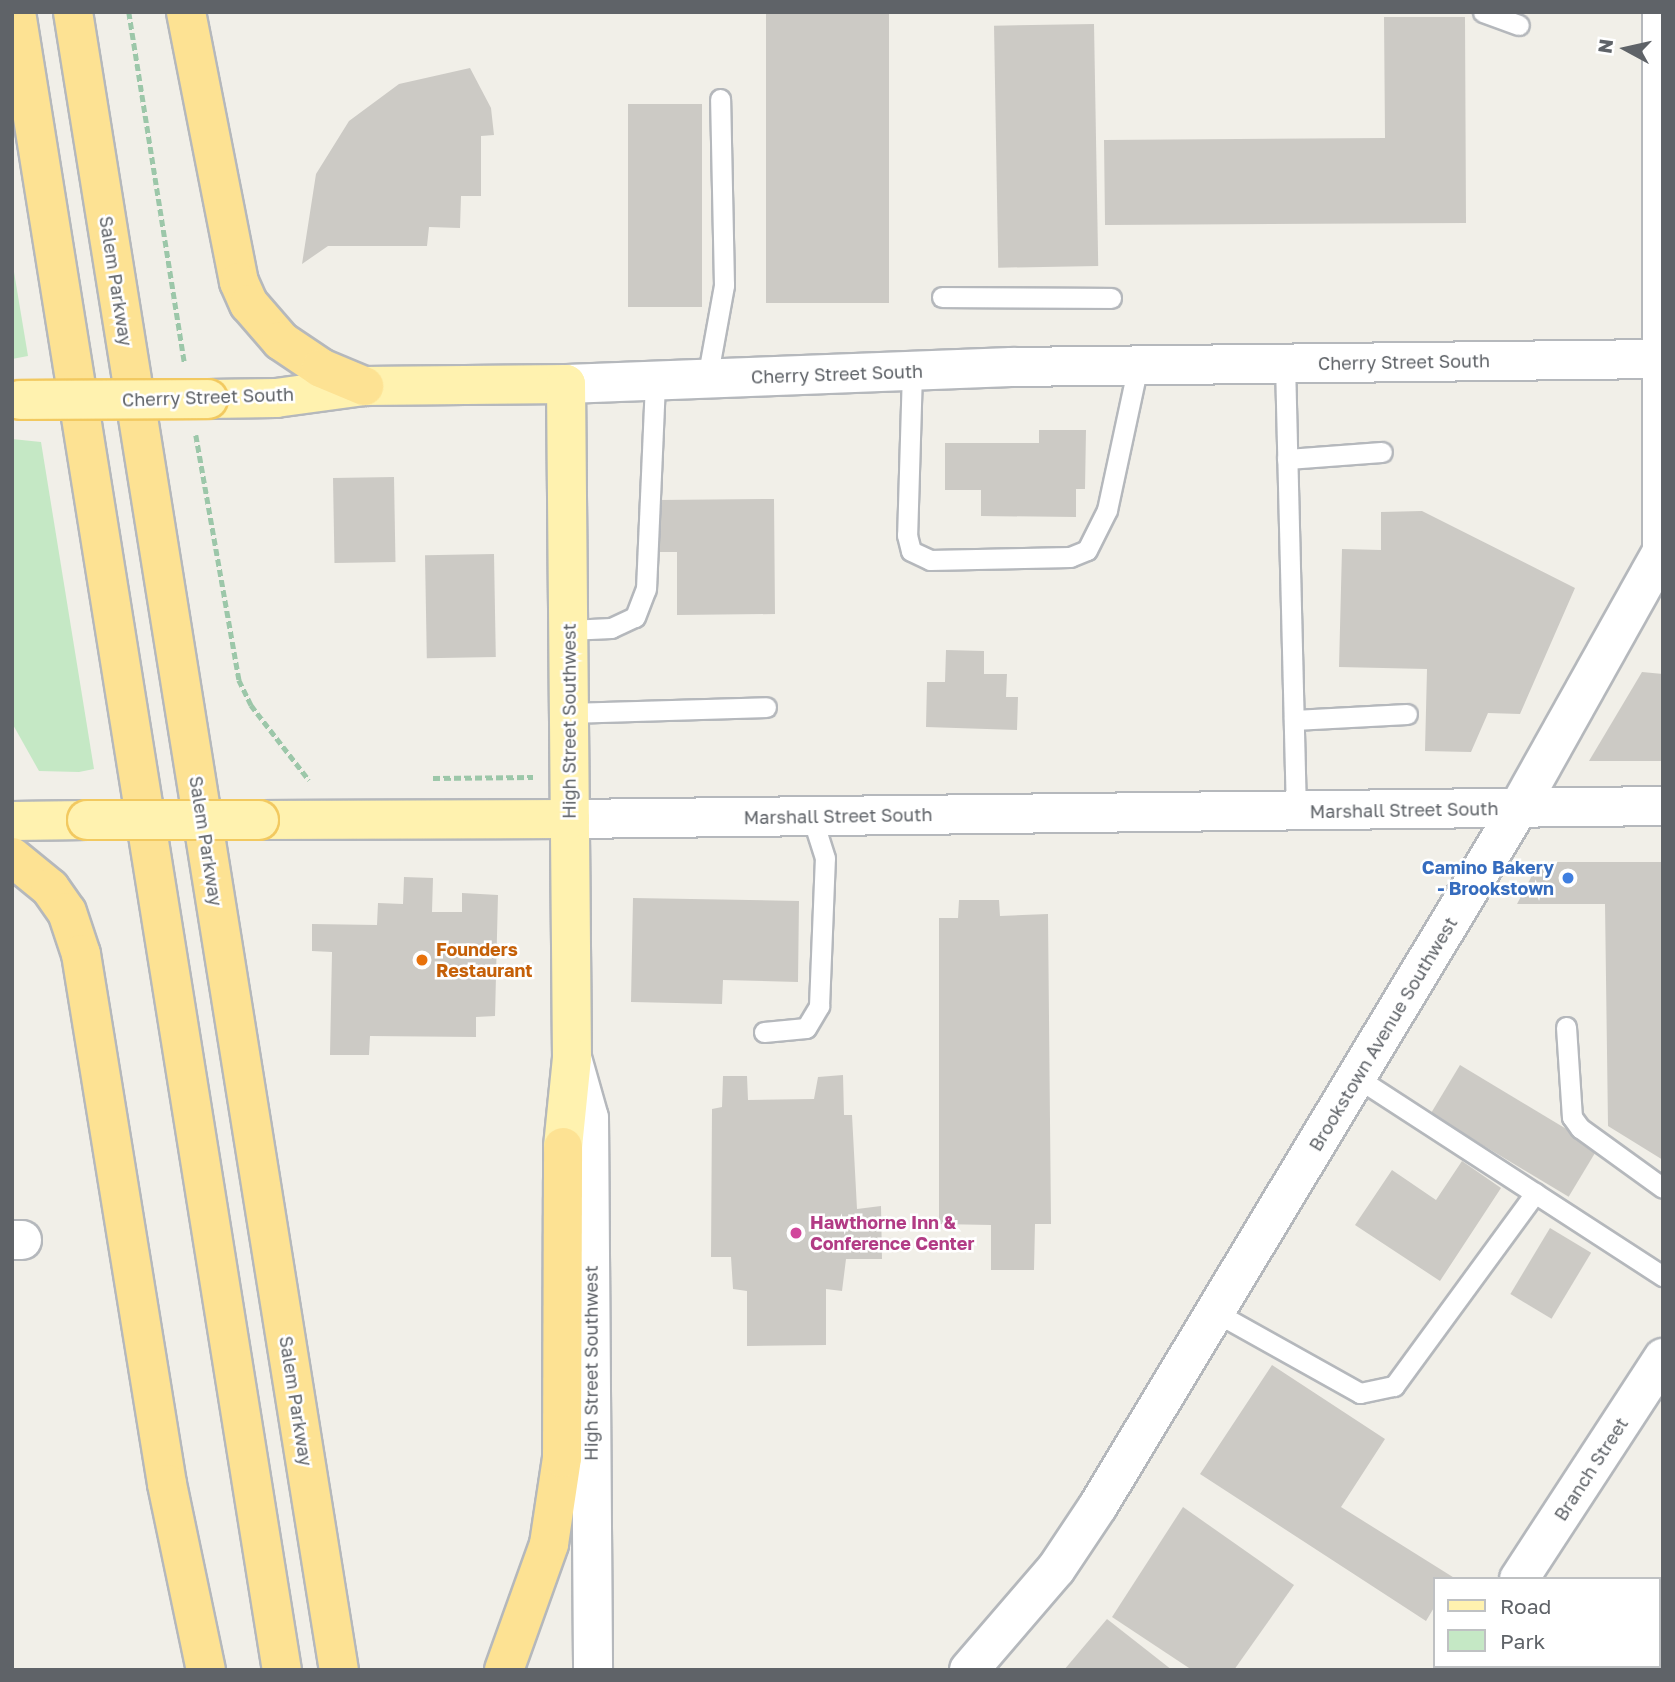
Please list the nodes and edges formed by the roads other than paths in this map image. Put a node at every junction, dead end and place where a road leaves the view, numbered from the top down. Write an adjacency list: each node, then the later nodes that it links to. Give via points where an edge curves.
1 (16, 12): 46 (highway)
2 (73, 12): 47 (highway, Salem Parkway)
3 (186, 12): 17 (highway, via 232,259 244,293 281,341 321,368)
4 (1483, 12): 6 (lane)
5 (1662, 12): 10 (street, Brookstown Avenue Southwest)
6 (1519, 25)
7 (720, 99): 14 (lane, via 724,285)
8 (942, 297): 9 (lane)
9 (1111, 298)
10 (1662, 359): 11 (street, Cherry Street South); 21 (street, Brookstown Avenue Southwest)
11 (1285, 363): 12 (street, Cherry Street South); 20 (lane)
12 (1138, 366): 13 (street, Cherry Street South); 13 (lane, via 1107,510 1087,550 1070,557 944,560 930,560 911,551 907,535)
13 (912, 370): 14 (street, Cherry Street South)
14 (707, 379): 15 (street, Cherry Street South)
15 (655, 381): 16 (street, Cherry Street South); 22 (lane, via 646,589 635,617 611,628)
16 (566, 384): 17 (main road, Cherry Street South); 22 (main road, High Street Southwest)
17 (364, 386): 18 (main road, Cherry Street South, bridge, via 276,398)
18 (16, 400)
19 (1382, 452): 20 (lane)
20 (1287, 459): 26 (lane)
21 (1662, 552): 28 (street, Brookstown Avenue Southwest)
22 (569, 630): 24 (main road, High Street Southwest)
23 (766, 707): 24 (lane)
24 (569, 713): 31 (main road, High Street Southwest)
25 (1407, 714): 26 (lane)
26 (1294, 720): 29 (lane)
27 (1663, 806): 28 (street, Marshall Street South)
28 (1518, 809): 29 (street, Marshall Street South); 37 (street, Brookstown Avenue Southwest)
29 (1296, 811): 30 (street, Marshall Street South)
30 (812, 817): 31 (street, Marshall Street South); 35 (lane, via 825,858 819,1006 806,1028)
31 (570, 819): 32 (main road, Marshall Street South, bridge); 36 (main road, High Street Southwest)
32 (12, 821)
33 (12, 858): 45 (highway, via 50,888 67,912 81,954 166,1484)
34 (1566, 1027): 39 (lane, via 1572,1117 1580,1128)
35 (764, 1032)
36 (572, 1058): 38 (main road, High Street Southwest); 49 (street, High Street Southwest, via 589,1118)
37 (1356, 1077): 40 (lane); 42 (street, Brookstown Avenue Southwest)
38 (563, 1147): 48 (highway, via 562,1458 549,1545)
39 (1663, 1188)
40 (1535, 1193): 41 (lane); 42 (lane, via 1394,1385 1360,1393)
41 (1663, 1276)
42 (1215, 1312): 50 (street, Brookstown Avenue Southwest, via 1056,1569)
43 (1663, 1358): 44 (street, Branch Street)
44 (1520, 1577)
45 (206, 1670)
46 (282, 1670)
47 (339, 1670)
48 (504, 1670)
49 (593, 1670)
50 (969, 1670)

